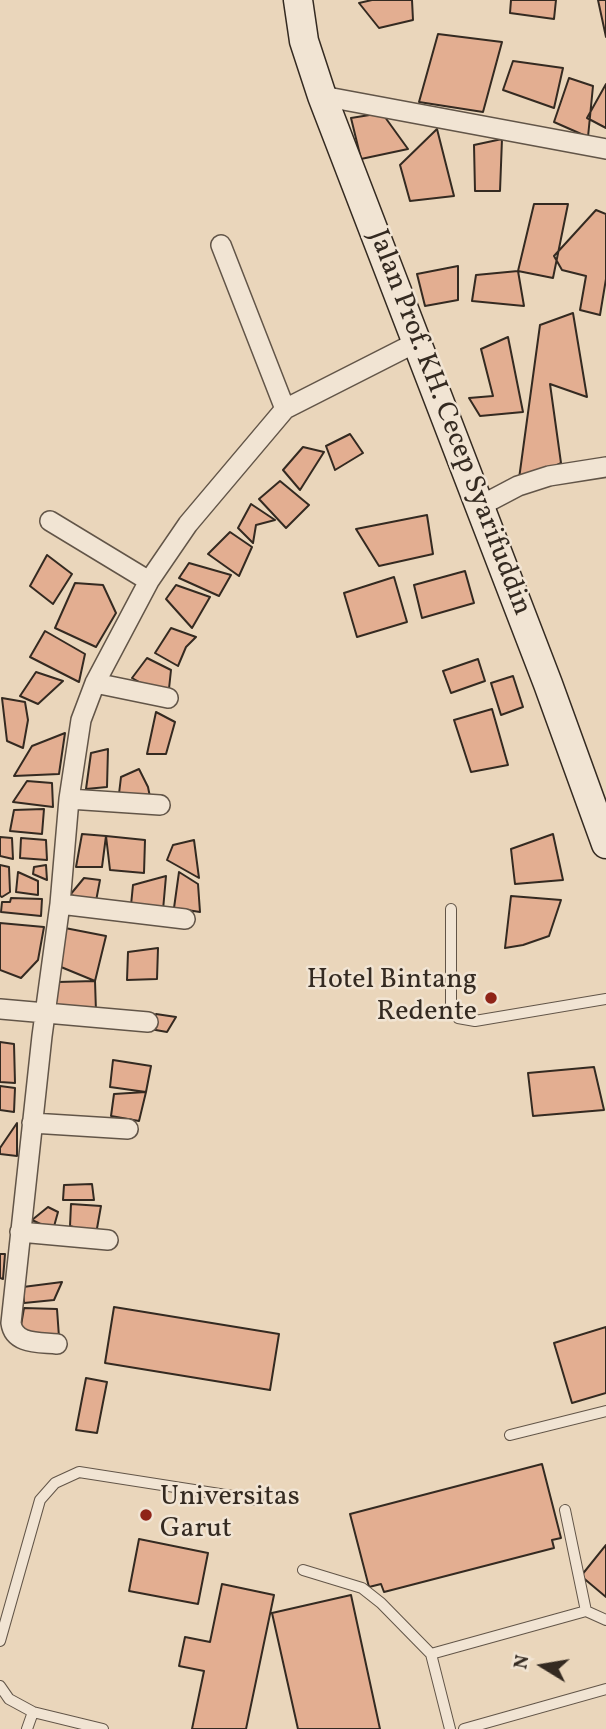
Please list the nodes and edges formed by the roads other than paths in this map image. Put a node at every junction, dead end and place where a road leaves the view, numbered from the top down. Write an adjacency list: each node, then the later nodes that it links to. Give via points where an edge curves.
1 (298, 0): 2 (main road, Jalan Prof. KH. Cecep Syarifuddin, via 304,41)
2 (322, 96): 3 (street); 5 (main road, Jalan Prof. KH. Cecep Syarifuddin)
3 (606, 149)
4 (221, 245): 6 (street)
5 (417, 342): 6 (street); 8 (main road, Jalan Prof. KH. Cecep Syarifuddin)
6 (285, 409): 10 (street, via 188,524)
7 (606, 467): 8 (street, via 518,485)
8 (480, 506): 15 (main road, Jalan Prof. KH. Cecep Syarifuddin)
9 (50, 521): 10 (street)
10 (149, 581): 11 (street)
11 (94, 684): 12 (street); 13 (street, via 81,720)
12 (168, 698)
13 (69, 799): 14 (street); 16 (street)
14 (160, 805)
15 (606, 843)
16 (60, 904): 18 (street); 21 (street)
17 (451, 909): 19 (lane, via 451,1004 458,1018 475,1021)
18 (185, 919)
19 (606, 999)
20 (0, 1009): 21 (street)
21 (45, 1015): 22 (street); 23 (street)
22 (148, 1022)
23 (32, 1123): 24 (street); 25 (street)
24 (128, 1129)
25 (20, 1232): 26 (street); 27 (street, via 12,1329 28,1341)
26 (108, 1240)
27 (57, 1344)
28 (606, 1411): 29 (lane)
29 (510, 1435)
30 (258, 1500): 35 (lane, via 79,1472 55,1483 40,1500)
31 (565, 1510): 33 (lane)
32 (303, 1570): 36 (lane, via 362,1588)
33 (586, 1611): 34 (lane); 36 (lane)
34 (606, 1620)
35 (0, 1641)
36 (431, 1654): 42 (lane)
37 (0, 1686): 39 (lane, via 9,1699)
38 (606, 1689): 43 (lane)
39 (33, 1712): 40 (lane); 41 (lane)
40 (27, 1729)
41 (103, 1729)
42 (450, 1729)
43 (464, 1729)

